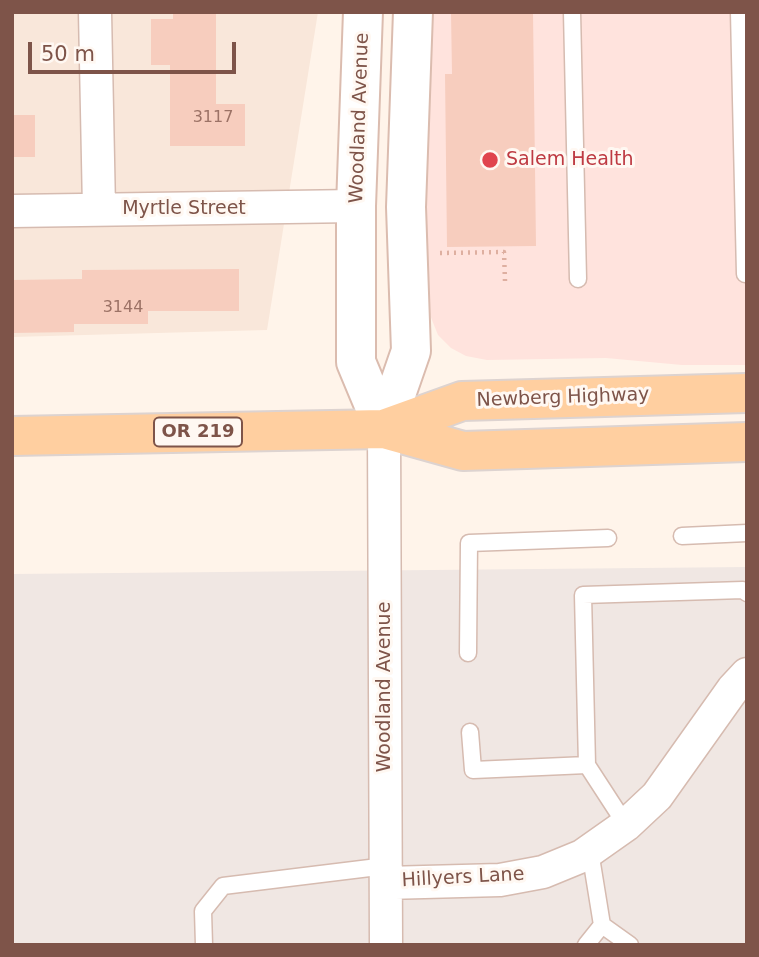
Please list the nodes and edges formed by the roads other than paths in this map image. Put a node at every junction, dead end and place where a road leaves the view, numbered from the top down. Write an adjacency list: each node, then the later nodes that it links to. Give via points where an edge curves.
1 (95, 12): 7 (street)
2 (363, 12): 6 (main road, Woodland Avenue)
3 (413, 12): 12 (main road, Woodland Avenue, via 407,168 411,351)
4 (572, 12): 10 (lane)
5 (739, 12): 9 (lane)
6 (356, 206): 7 (street, Myrtle Street); 12 (main road, Woodland Avenue, via 356,362)
7 (99, 209): 8 (street, Myrtle Street)
8 (12, 211)
9 (745, 274)
10 (578, 279)
11 (747, 393): 12 (main road, Newberg Highway / OR 219, via 462,401)
12 (384, 429): 13 (main road, Newberg Highway / OR 219); 14 (main road, Newberg Highway / OR 219, via 463,452); 25 (street, Woodland Avenue)
13 (12, 436)
14 (747, 442)
15 (747, 533): 16 (lane)
16 (681, 536)
17 (608, 538): 19 (lane, via 468,543)
18 (747, 593): 22 (lane, via 583,595)
19 (468, 653)
20 (747, 674): 23 (street, Hillyers Lane, via 657,796)
21 (470, 732): 22 (lane, via 473,770)
22 (587, 765): 23 (lane)
23 (626, 825): 24 (street, Hillyers Lane)
24 (590, 851): 25 (street, Hillyers Lane, via 543,872 500,880); 26 (lane)
25 (386, 874): 27 (lane, via 223,886 204,911); 28 (street, Woodland Avenue)
26 (602, 925): 29 (lane); 30 (lane)
27 (204, 945)
28 (386, 945)
29 (586, 945)
30 (630, 945)

